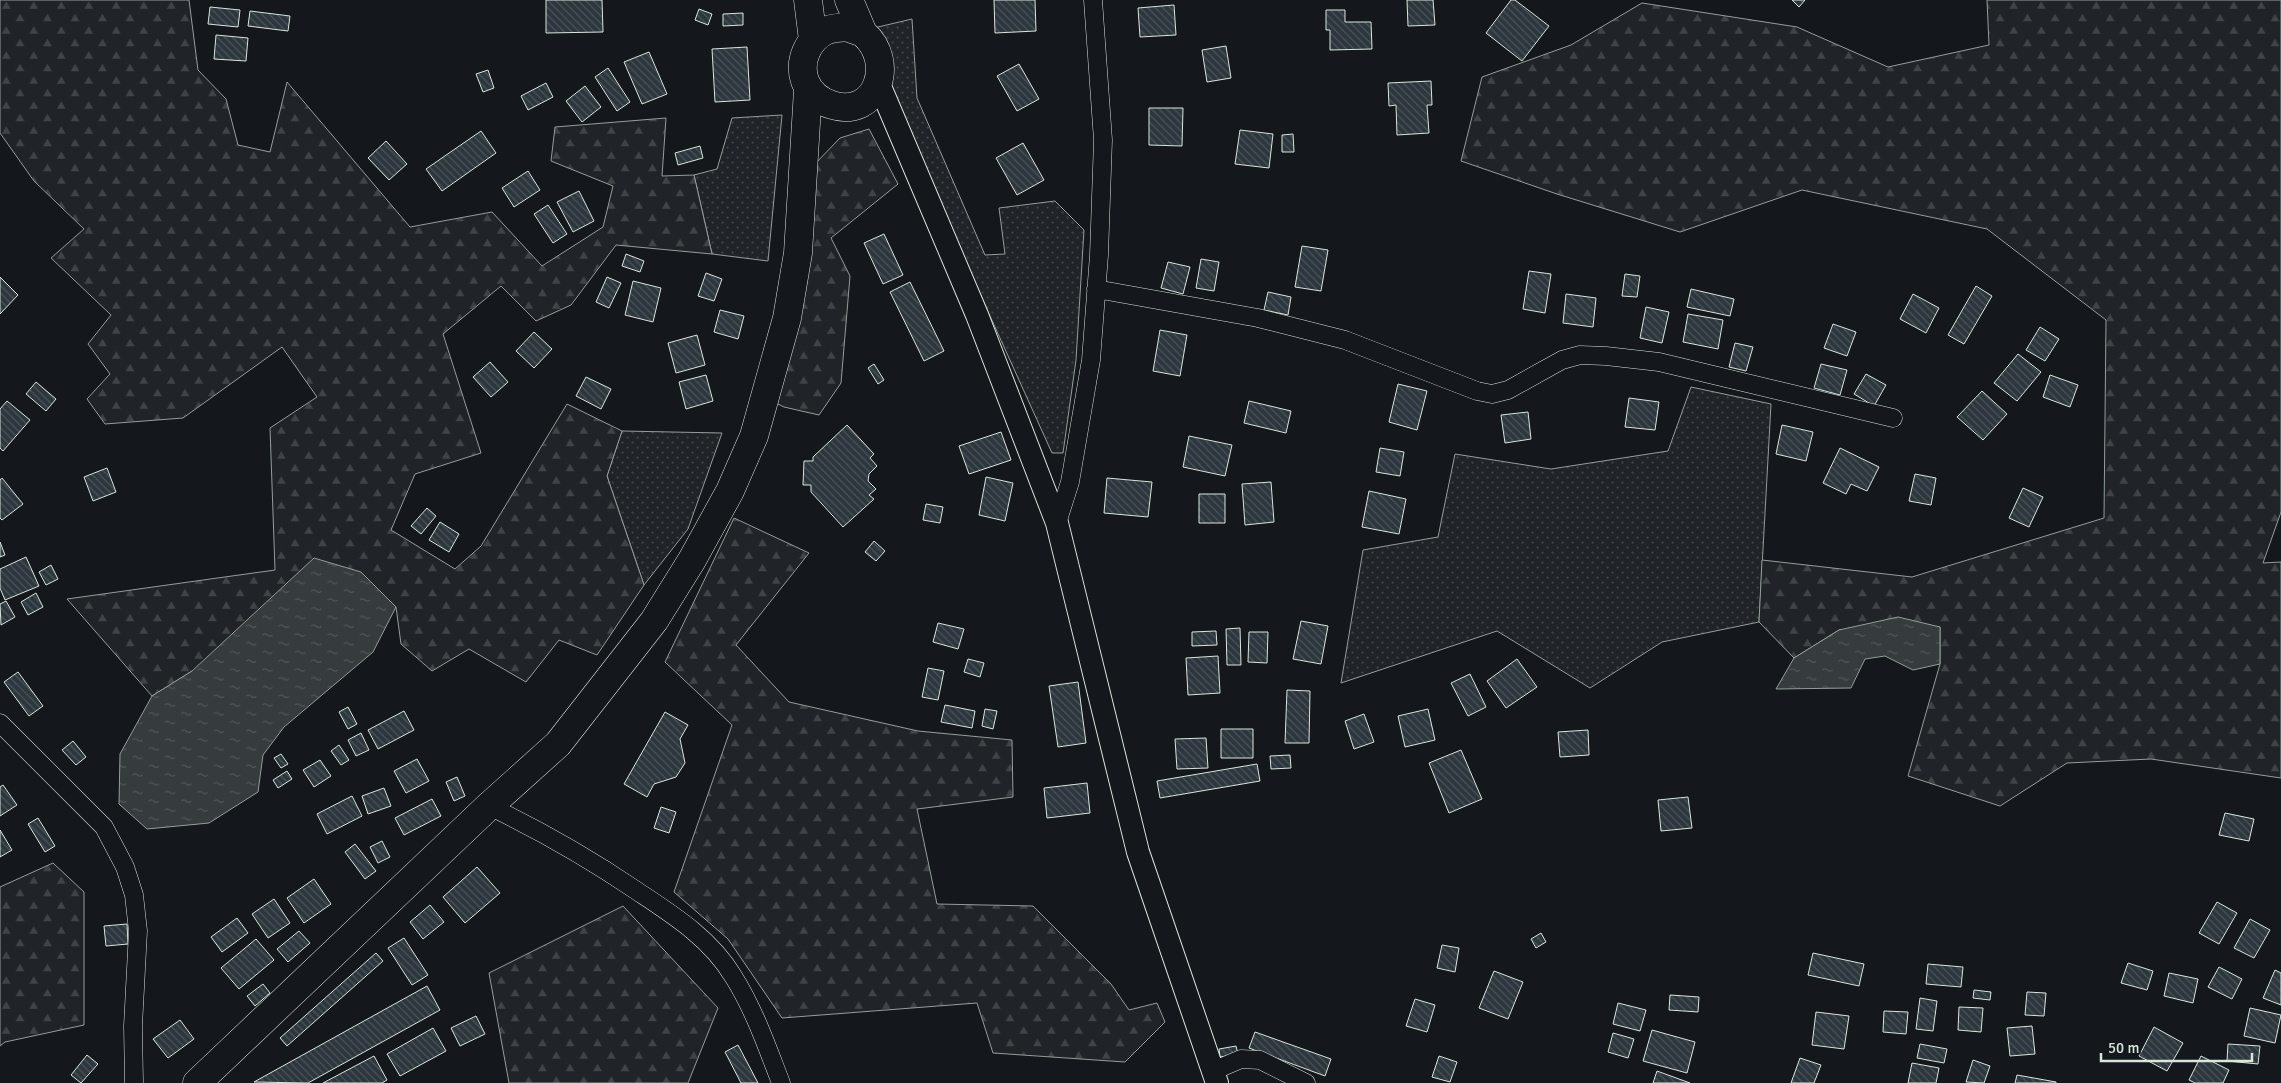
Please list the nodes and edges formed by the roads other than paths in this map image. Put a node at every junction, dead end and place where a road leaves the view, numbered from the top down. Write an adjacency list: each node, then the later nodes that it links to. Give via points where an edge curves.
1 (808, 0): 5 (main road)
2 (849, 0): 4 (main road)
3 (1094, 0): 8 (street, via 1103,140)
4 (863, 33): 5 (main road, via 846,27 828,30); 6 (main road, via 874,47 880,66)
5 (813, 40): 7 (main road, via 804,55 802,72)
6 (879, 84): 7 (main road, via 868,100 852,108 821,102); 10 (street, via 977,315)
7 (808, 90): 12 (main road, via 798,253 787,318 754,436 730,492 654,621 613,676 558,744)
8 (1096, 289): 9 (street, via 1258,318 1346,340 1492,394 1508,390 1562,360 1606,356 1659,362); 10 (street, via 1091,360 1070,482)
9 (1893, 418)
10 (1057, 523): 13 (street, via 1138,852)
11 (0, 723): 14 (street, via 104,827 125,867 134,895 138,931)
12 (489, 806): 15 (main road); 16 (street, via 532,826 602,868 682,921 712,948 741,990)
13 (1215, 1077): 17 (street, via 1241,1059 1260,1060)
14 (134, 1083)
15 (197, 1083)
16 (781, 1083)
17 (1306, 1083)

